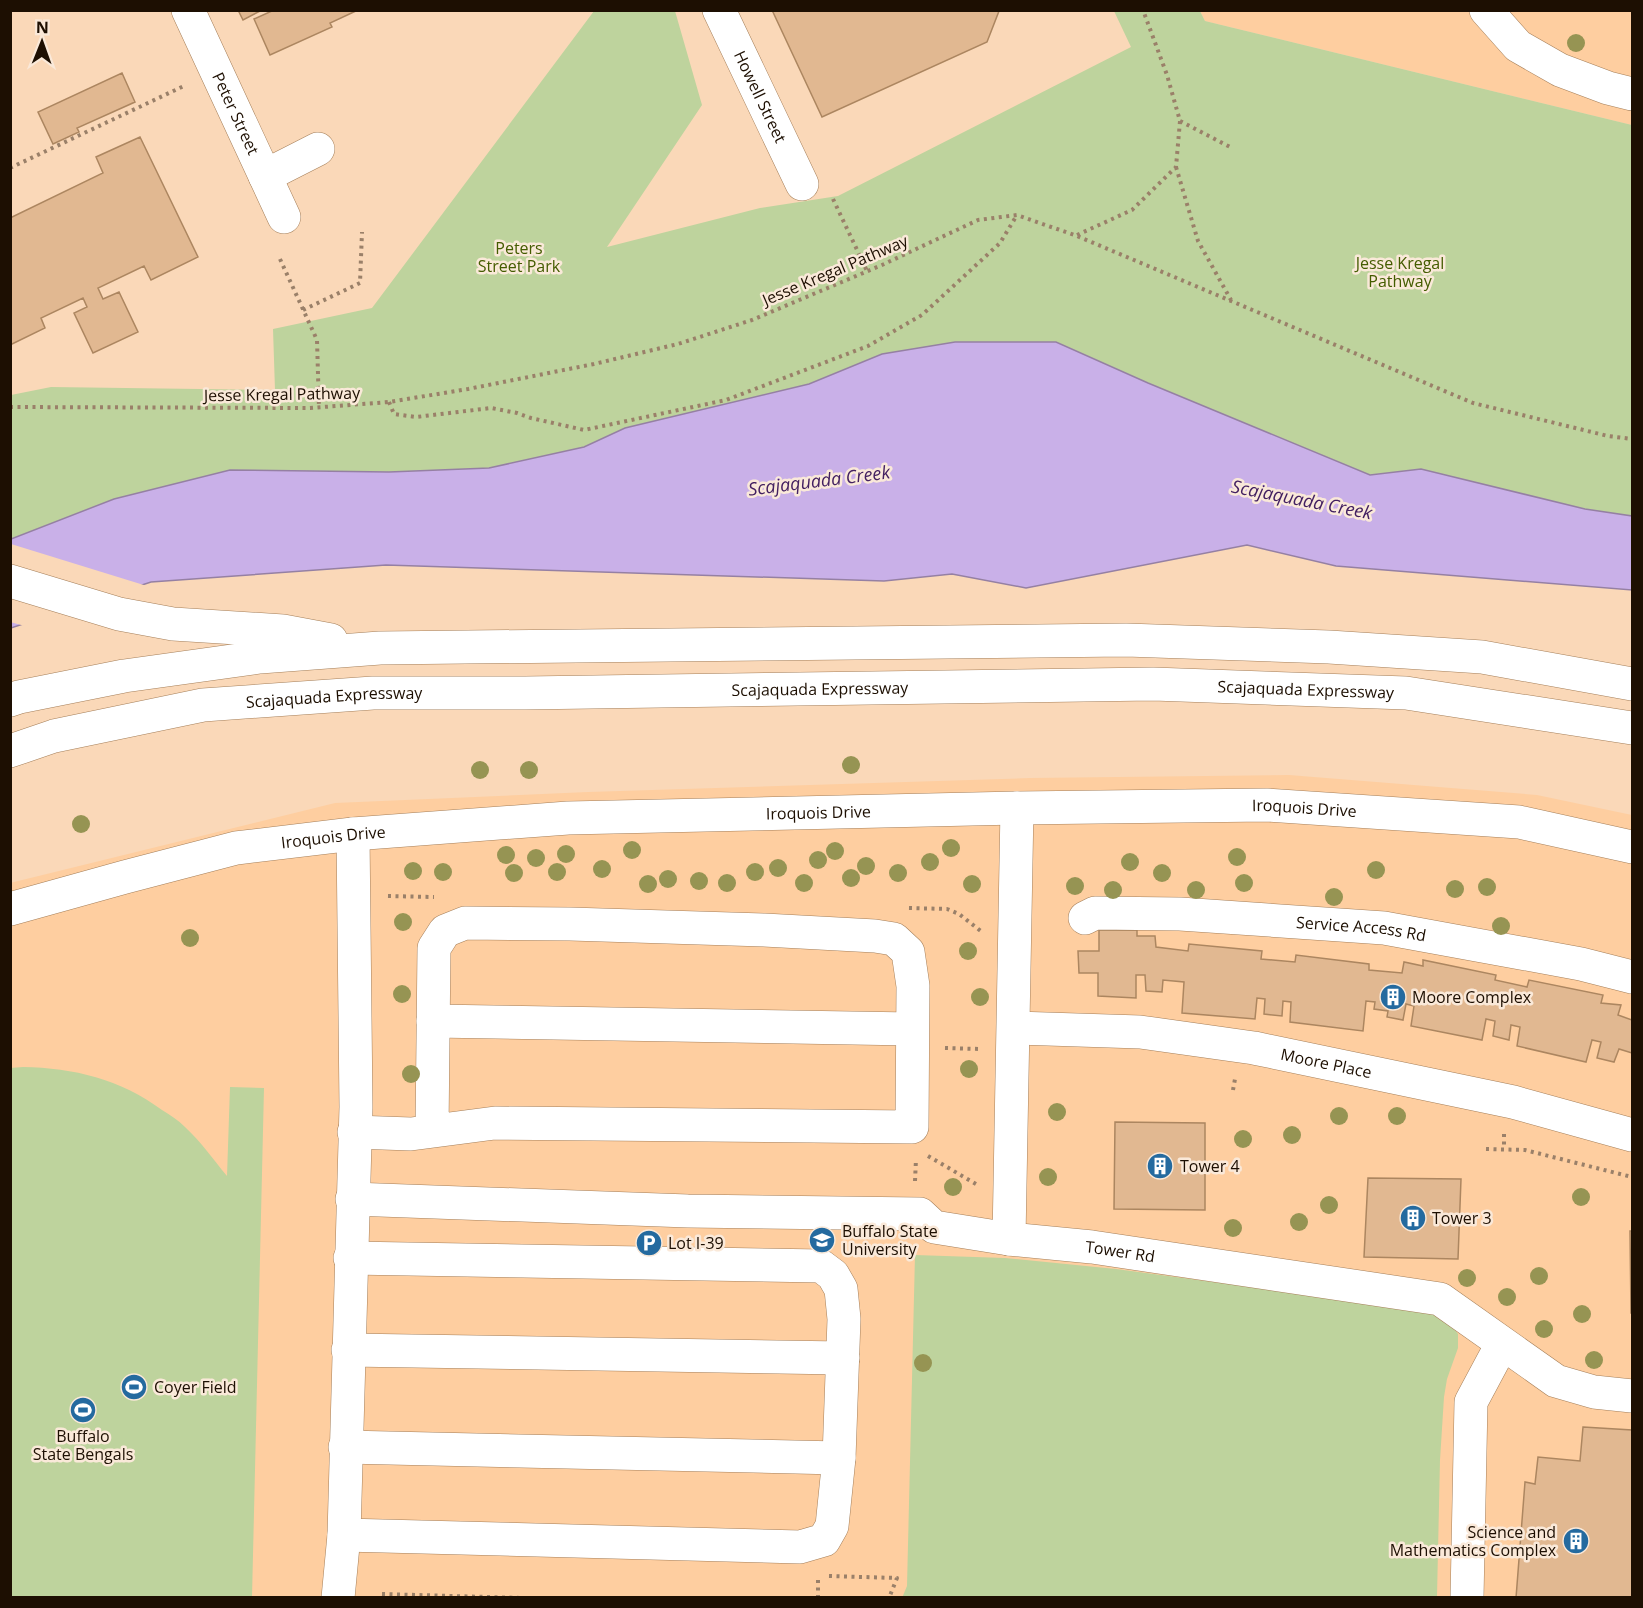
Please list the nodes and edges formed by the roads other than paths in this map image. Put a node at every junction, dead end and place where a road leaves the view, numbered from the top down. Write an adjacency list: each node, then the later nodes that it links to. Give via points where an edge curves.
1 (188, 10): 6 (main road, Peter Street)
2 (718, 10): 7 (main road, Howell Street)
3 (1486, 10): 4 (main road, via 1518,46 1560,70)
4 (1632, 94)
5 (318, 149): 6 (main road)
6 (265, 176): 8 (main road, Peter Street)
7 (802, 184)
8 (284, 217)
9 (10, 580): 10 (main road, via 119,614 173,624 283,631)
10 (380, 648): 11 (main road, via 1138,640 1482,657); 12 (main road, via 260,657 135,674)
11 (1632, 684)
12 (10, 700)
13 (1632, 728): 14 (main road, Scajaquada Expressway, via 1406,693 1153,684 373,693 203,705 54,736)
14 (10, 751)
15 (1017, 808): 16 (main road, Iroquois Drive, via 568,818); 17 (main road, Iroquois Drive, via 1267,805 1520,822); 22 (main road)
16 (353, 834): 18 (main road, Iroquois Drive, via 236,848); 25 (main road)
17 (1632, 847)
18 (10, 909)
19 (1085, 918): 20 (main road, Service Access Rd, via 1095,913 1180,914 1384,928)
20 (1632, 977)
21 (433, 1021): 23 (main road); 23 (main road, via 434,948 445,931 465,923 570,924 894,939 908,952 913,986); 24 (main road)
22 (1014, 1028): 26 (main road, Moore Place, via 1140,1032 1254,1048 1513,1102); 28 (main road)
23 (912, 1029): 24 (main road, via 912,1127 495,1123)
24 (432, 1131): 25 (main road)
25 (354, 1132): 27 (main road)
26 (1632, 1135)
27 (352, 1200): 28 (main road, Tower Rd, via 676,1211 920,1214 934,1227); 29 (main road)
28 (1009, 1239): 30 (main road, Tower Rd, via 1092,1247 1440,1299)
29 (350, 1258): 31 (main road); 32 (main road, via 821,1266 833,1275 840,1289)
30 (1502, 1344): 33 (main road, Tower Rd, via 1556,1381 1594,1392); 38 (main road, via 1471,1402)
31 (348, 1350): 32 (main road); 34 (main road)
32 (843, 1358): 35 (main road)
33 (1632, 1396)
34 (345, 1448): 35 (main road); 36 (main road)
35 (839, 1458): 36 (main road, via 832,1526 824,1540 800,1547)
36 (344, 1535): 37 (main road)
37 (338, 1598)
38 (1467, 1598)

